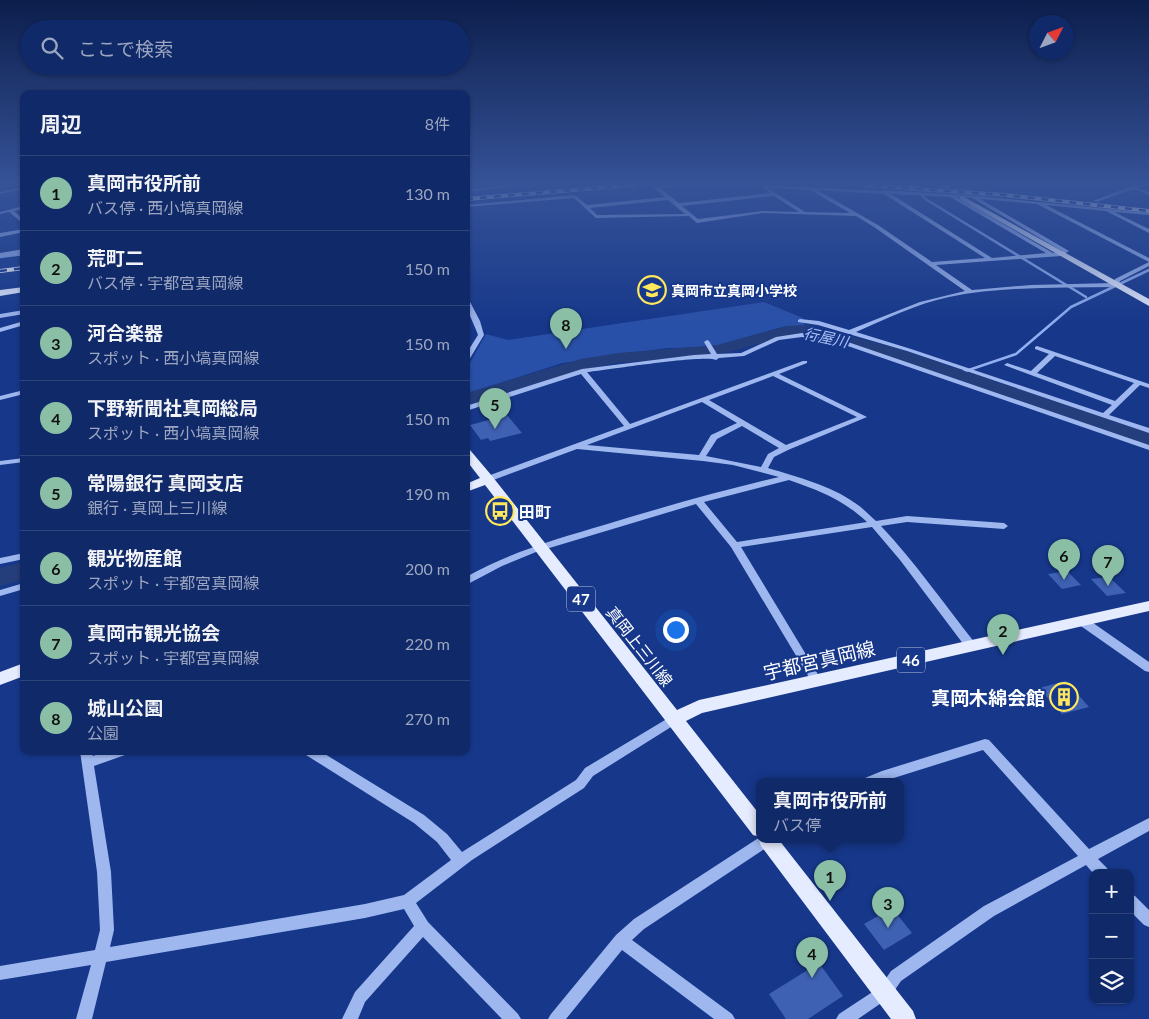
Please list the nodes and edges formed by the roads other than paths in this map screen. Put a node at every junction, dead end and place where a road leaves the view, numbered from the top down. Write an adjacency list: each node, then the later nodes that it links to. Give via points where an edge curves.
1 (884, 233): 13 (street)
2 (949, 233): 11 (street)
3 (1014, 233): 8 (street)
4 (1023, 233): 9 (main road)
5 (1035, 233): 9 (street, via 1065,249)
6 (1094, 233): 12 (street)
7 (20, 252): 10 (street)
8 (1051, 254): 9 (street); 11 (street)
9 (1061, 254): 14 (main road)
10 (0, 255)
11 (990, 259): 13 (street)
12 (1149, 262): 14 (street, via 1117,280)
13 (931, 264): 16 (street)
14 (1116, 285): 16 (street); 18 (main road)
15 (20, 291): 17 (main road)
16 (971, 292): 25 (street, via 927,302)
17 (0, 294)
18 (1149, 303)
19 (470, 308): 29 (street, via 481,335)
20 (20, 313): 21 (street)
21 (0, 316)
22 (800, 321): 25 (street)
23 (20, 324): 24 (street)
24 (0, 330)
25 (850, 332): 28 (street)
26 (708, 342): 31 (street)
27 (1036, 348): 30 (street)
28 (909, 350): 32 (street); 45 (street)
29 (470, 353)
30 (1053, 354): 37 (street); 38 (street)
31 (716, 358): 32 (street, via 742,354 778,338 802,334 843,342); 35 (street, via 694,357)
32 (895, 359): 51 (street)
33 (805, 362): 36 (street)
34 (1006, 364): 37 (street)
35 (582, 371): 44 (street); 47 (street)
36 (774, 374): 42 (street); 50 (street, via 863,417)
37 (1032, 374): 43 (street)
38 (1138, 383): 39 (street); 43 (street)
39 (1149, 386)
40 (20, 393): 41 (street)
41 (0, 398)
42 (705, 401): 46 (street); 47 (street)
43 (1116, 404): 45 (street)
44 (470, 408)
45 (1104, 416): 48 (street)
46 (743, 423): 50 (street); 53 (street, via 714,437)
47 (629, 428): 49 (street)
48 (1149, 431)
49 (580, 446): 53 (street); 58 (street)
50 (785, 448): 56 (street, via 772,456)
51 (1149, 448)
52 (470, 457): 58 (main road, 真岡上三川線 / 47)
53 (701, 458): 56 (street)
54 (20, 461): 55 (street)
55 (0, 464)
56 (764, 469): 57 (street)
57 (791, 476): 60 (street); 61 (street, via 856,507)
58 (488, 479): 59 (main road); 64 (main road, 真岡上三川線 / 47)
59 (470, 486)
60 (698, 500): 63 (street); 64 (street)
61 (872, 523): 62 (street, via 907,519); 63 (street); 72 (street, via 901,555)
62 (1004, 526)
63 (735, 545): 76 (street)
64 (540, 547): 67 (street, via 490,566); 77 (main road, 真岡上三川線 / 47)
65 (20, 557): 66 (street)
66 (0, 561)
67 (470, 579)
68 (20, 587): 69 (street)
69 (0, 593)
70 (1149, 606): 71 (main road, 宇都宮真岡線 / 46)
71 (1082, 621): 72 (main road, 宇都宮真岡線 / 46); 73 (street)
72 (971, 646): 76 (main road, 宇都宮真岡線 / 46)
73 (1149, 668)
74 (20, 671): 75 (main road)
75 (0, 679)
76 (817, 681): 77 (main road, 宇都宮真岡線 / 46, via 699,707)
77 (675, 719): 80 (street); 82 (main road, 真岡上三川線)
78 (316, 755): 87 (street, via 419,819 442,838)
79 (87, 757): 94 (street, via 104,872 107,930)
80 (590, 772): 87 (street, via 580,784)
81 (878, 778): 86 (street, via 985,744)
82 (756, 824)
83 (1149, 824): 86 (street)
84 (763, 843): 93 (street, via 640,924)
85 (770, 843): 96 (main road)
86 (1088, 858): 88 (street); 96 (street, via 990,911 896,976)
87 (461, 861): 89 (street)
88 (1098, 869)
89 (407, 901): 92 (street); 94 (street)
90 (1134, 905): 91 (street)
91 (1149, 920)
92 (423, 927): 98 (street, via 360,997); 99 (street)
93 (621, 940): 100 (street); 101 (street)
94 (100, 956): 95 (street); 97 (street)
95 (0, 973)
96 (885, 992): 102 (street); 103 (main road)
97 (84, 1019)
98 (350, 1019)
99 (513, 1019)
100 (556, 1019)
101 (727, 1019)
102 (844, 1019)
103 (905, 1019)

